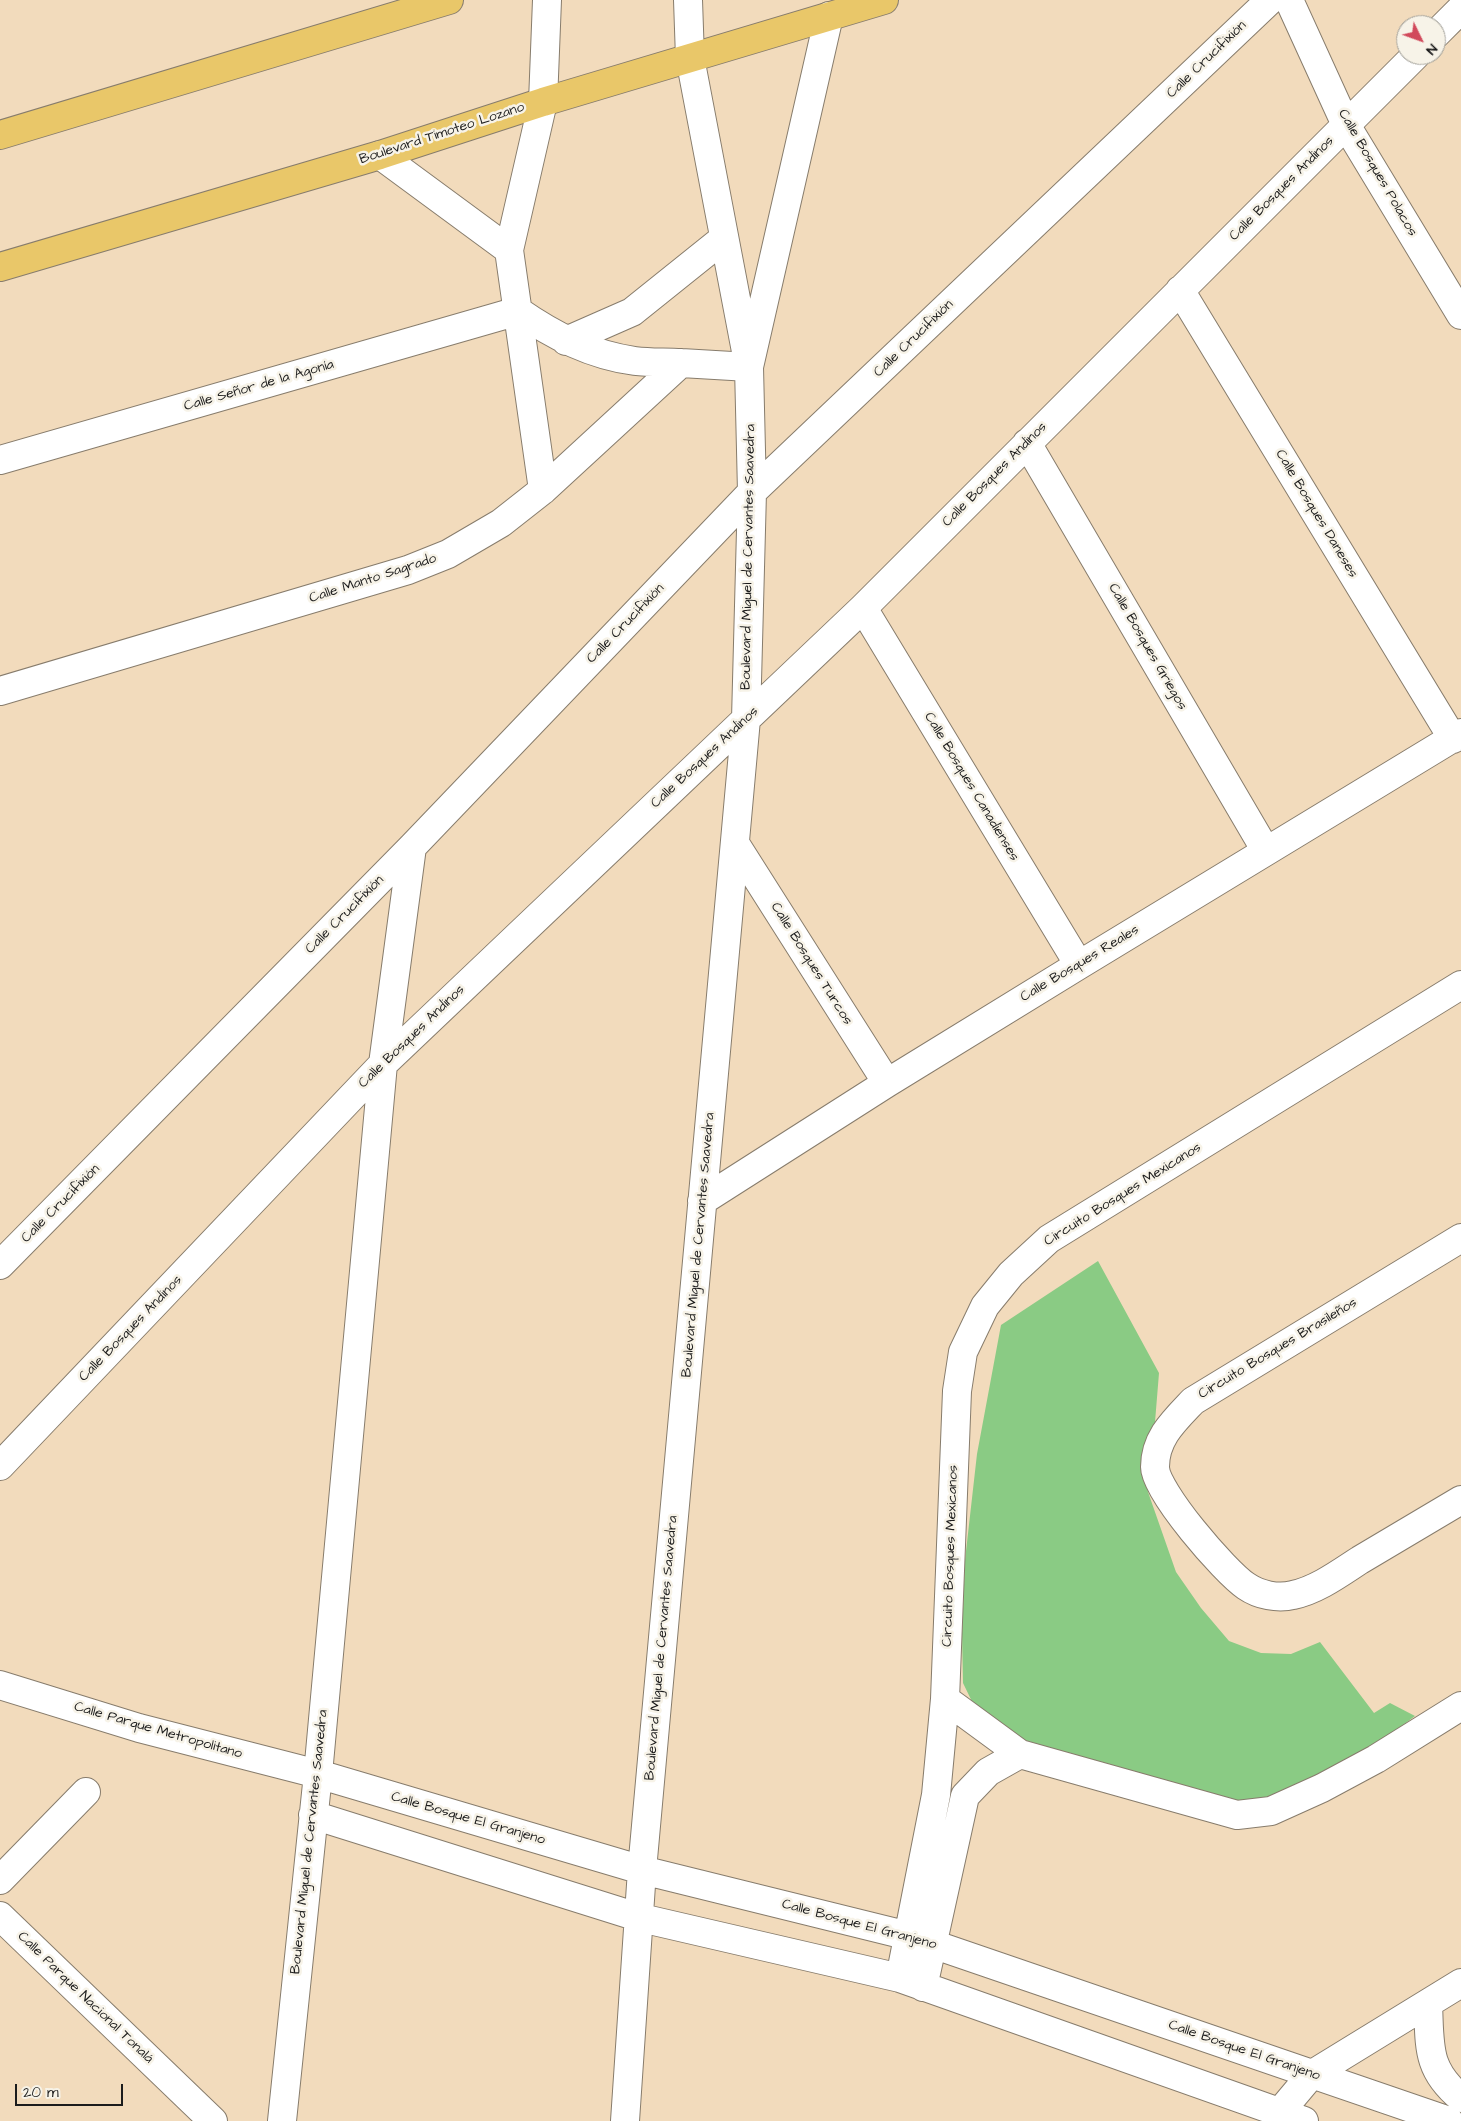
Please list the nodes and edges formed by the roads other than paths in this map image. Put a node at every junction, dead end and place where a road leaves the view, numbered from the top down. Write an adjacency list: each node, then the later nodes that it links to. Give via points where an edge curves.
1 (450, 0): 14 (main road)
2 (547, 0): 12 (street)
3 (688, 0): 10 (street, Boulevard Miguel de Cervantes Saavedra)
4 (884, 0): 8 (main road, Boulevard Timoteo Lozano)
5 (1270, 0): 28 (street, Calle Crucifixión)
6 (1289, 0): 13 (street, Calle Bosques Polacos)
7 (1461, 9): 9 (street)
8 (829, 16): 10 (main road, Boulevard Timoteo Lozano); 24 (street, Boulevard Miguel de Cervantes Saavedra)
9 (1446, 24)
10 (690, 58): 12 (main road, Boulevard Timoteo Lozano); 16 (street, Boulevard Miguel de Cervantes Saavedra)
11 (1406, 65): 13 (street, Calle Bosques Andinos)
12 (543, 102): 15 (main road, Boulevard Timoteo Lozano); 17 (street)
13 (1346, 125): 19 (street, Calle Bosques Andinos); 21 (street, Calle Bosques Polacos)
14 (0, 135)
15 (380, 155): 17 (street); 18 (main road, Boulevard Timoteo Lozano)
16 (723, 239): 22 (street, via 632,312); 24 (street, Boulevard Miguel de Cervantes Saavedra)
17 (510, 250): 20 (street)
18 (0, 267)
19 (1180, 290): 25 (street, Calle Bosques Andinos); 32 (street, Calle Bosques Daneses)
20 (518, 312): 22 (street); 26 (street, Calle Señor de la Agonía); 27 (street)
21 (1461, 315)
22 (566, 341): 23 (street, via 635,361)
23 (681, 363): 24 (street); 27 (street, Calle Manto Sagrado)
24 (749, 367): 28 (street, Boulevard Miguel de Cervantes Saavedra)
25 (1027, 443): 29 (street, Calle Bosques Andinos); 35 (street, Calle Bosques Griegos)
26 (0, 460)
27 (543, 490): 30 (street, Calle Manto Sagrado, via 501,523 448,554 408,570)
28 (752, 492): 31 (street, Boulevard Miguel de Cervantes Saavedra); 34 (street, Calle Crucifixión)
29 (863, 608): 31 (street, Calle Bosques Andinos); 36 (street, Calle Bosques Canadienses)
30 (0, 691)
31 (746, 719): 33 (street, Boulevard Miguel de Cervantes Saavedra); 38 (street, Calle Bosques Andinos)
32 (1457, 736): 35 (street, Calle Bosques Reales)
33 (736, 845): 39 (street, Calle Bosques Turcos); 40 (street, Boulevard Miguel de Cervantes Saavedra)
34 (412, 847): 38 (street, Boulevard Miguel de Cervantes Saavedra); 42 (street, Calle Crucifixión)
35 (1266, 851): 36 (street, Calle Bosques Reales)
36 (1079, 965): 39 (street, Calle Bosques Reales)
37 (1461, 985): 46 (street, Circuito Bosques Mexicanos, via 1049,1239 1011,1274 985,1306 963,1352 957,1391)
38 (383, 1064): 43 (street, Calle Bosques Andinos); 49 (street, Boulevard Miguel de Cervantes Saavedra)
39 (887, 1083): 40 (street, Calle Bosques Reales)
40 (702, 1201): 52 (street, Boulevard Miguel de Cervantes Saavedra)
41 (1461, 1238): 44 (street, Circuito Bosques Brasileños, via 1193,1400 1168,1427 1158,1445 1155,1470 1173,1504 1220,1564 1247,1587 1267,1596 1293,1595 1323,1583)
42 (0, 1265)
43 (0, 1466)
44 (1461, 1500)
45 (0, 1684): 49 (street, Calle Parque Metropolitano, via 138,1728)
46 (945, 1699): 48 (street); 56 (street, Circuito Bosques Mexicanos)
47 (1461, 1706): 48 (street, via 1322,1788 1272,1811 1237,1815)
48 (1020, 1754): 56 (street, Circuito Bosques Mexicanos, via 988,1772 965,1796)
49 (318, 1774): 51 (street, Boulevard Miguel de Cervantes Saavedra); 52 (street, Calle Bosque El Granjeno)
50 (86, 1792): 53 (street)
51 (313, 1815): 55 (street); 64 (street, Boulevard Miguel de Cervantes Saavedra)
52 (642, 1870): 55 (street, Boulevard Miguel de Cervantes Saavedra); 56 (street, Calle Bosque El Granjeno)
53 (0, 1880)
54 (0, 1916): 63 (street, Calle Parque Nacional Tonalá)
55 (641, 1918): 57 (street); 65 (street, Boulevard Miguel de Cervantes Saavedra)
56 (921, 1940): 57 (street, Circuito Bosques Mexicanos); 60 (street, Calle Bosque El Granjeno)
57 (912, 1982): 62 (street)
58 (1461, 1983): 59 (street)
59 (1428, 2004): 60 (street); 61 (street, via 1430,2048 1436,2070)
60 (1311, 2075): 62 (street); 66 (street, Calle Bosque El Granjeno)
61 (1461, 2098)
62 (1292, 2117)
63 (213, 2121)
64 (282, 2121)
65 (625, 2121)
66 (1449, 2121)

